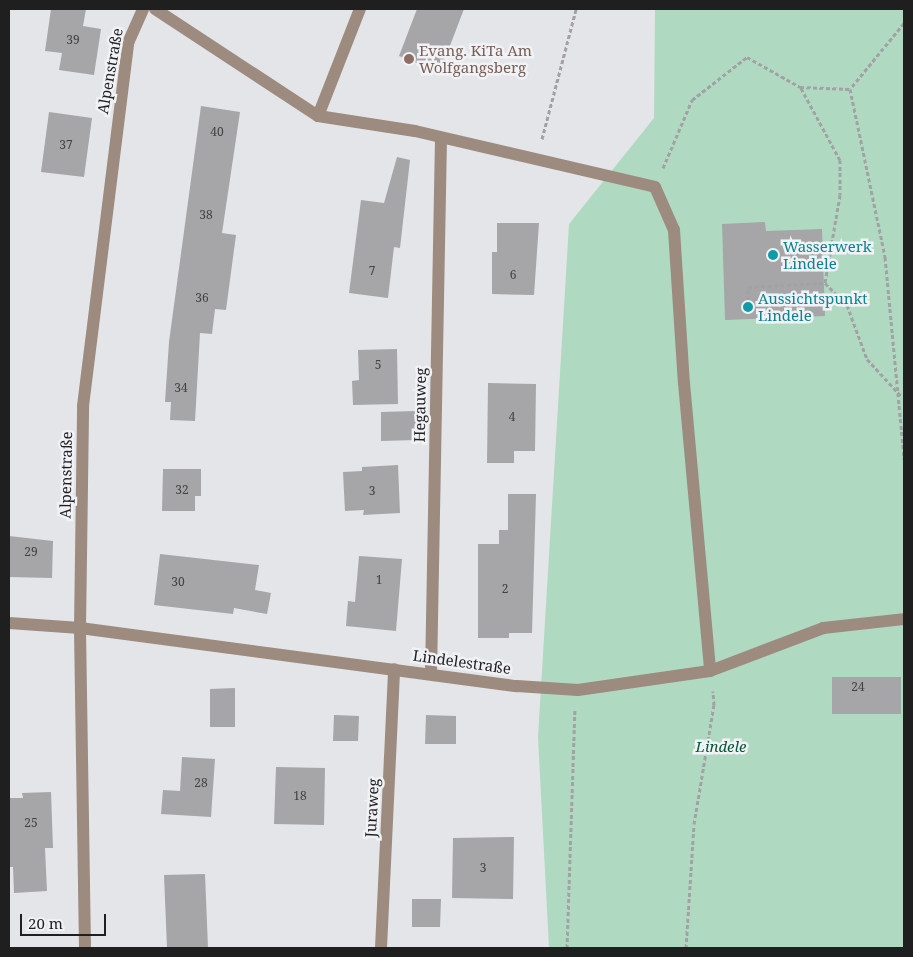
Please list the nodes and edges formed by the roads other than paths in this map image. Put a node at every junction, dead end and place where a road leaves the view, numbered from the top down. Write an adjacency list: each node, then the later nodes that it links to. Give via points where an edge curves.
1 (143, 9): 8 (street, Alpenstraße, via 128,43 83,406)
2 (155, 9): 4 (street)
3 (360, 9): 4 (street)
4 (318, 116): 5 (street)
5 (441, 138): 10 (street, via 655,187 674,230 684,384); 11 (street, Hegauweg)
6 (904, 619): 10 (street, Lindelestraße, via 823,628)
7 (9, 623): 8 (street, Lindelestraße)
8 (80, 628): 9 (street, Lindelestraße); 12 (street, Alpenstraße)
9 (394, 669): 11 (street, Lindelestraße); 13 (street, Juraweg)
10 (710, 671): 11 (street, Lindelestraße, via 578,690 516,686)
11 (431, 674)
12 (85, 948)
13 (381, 948)

